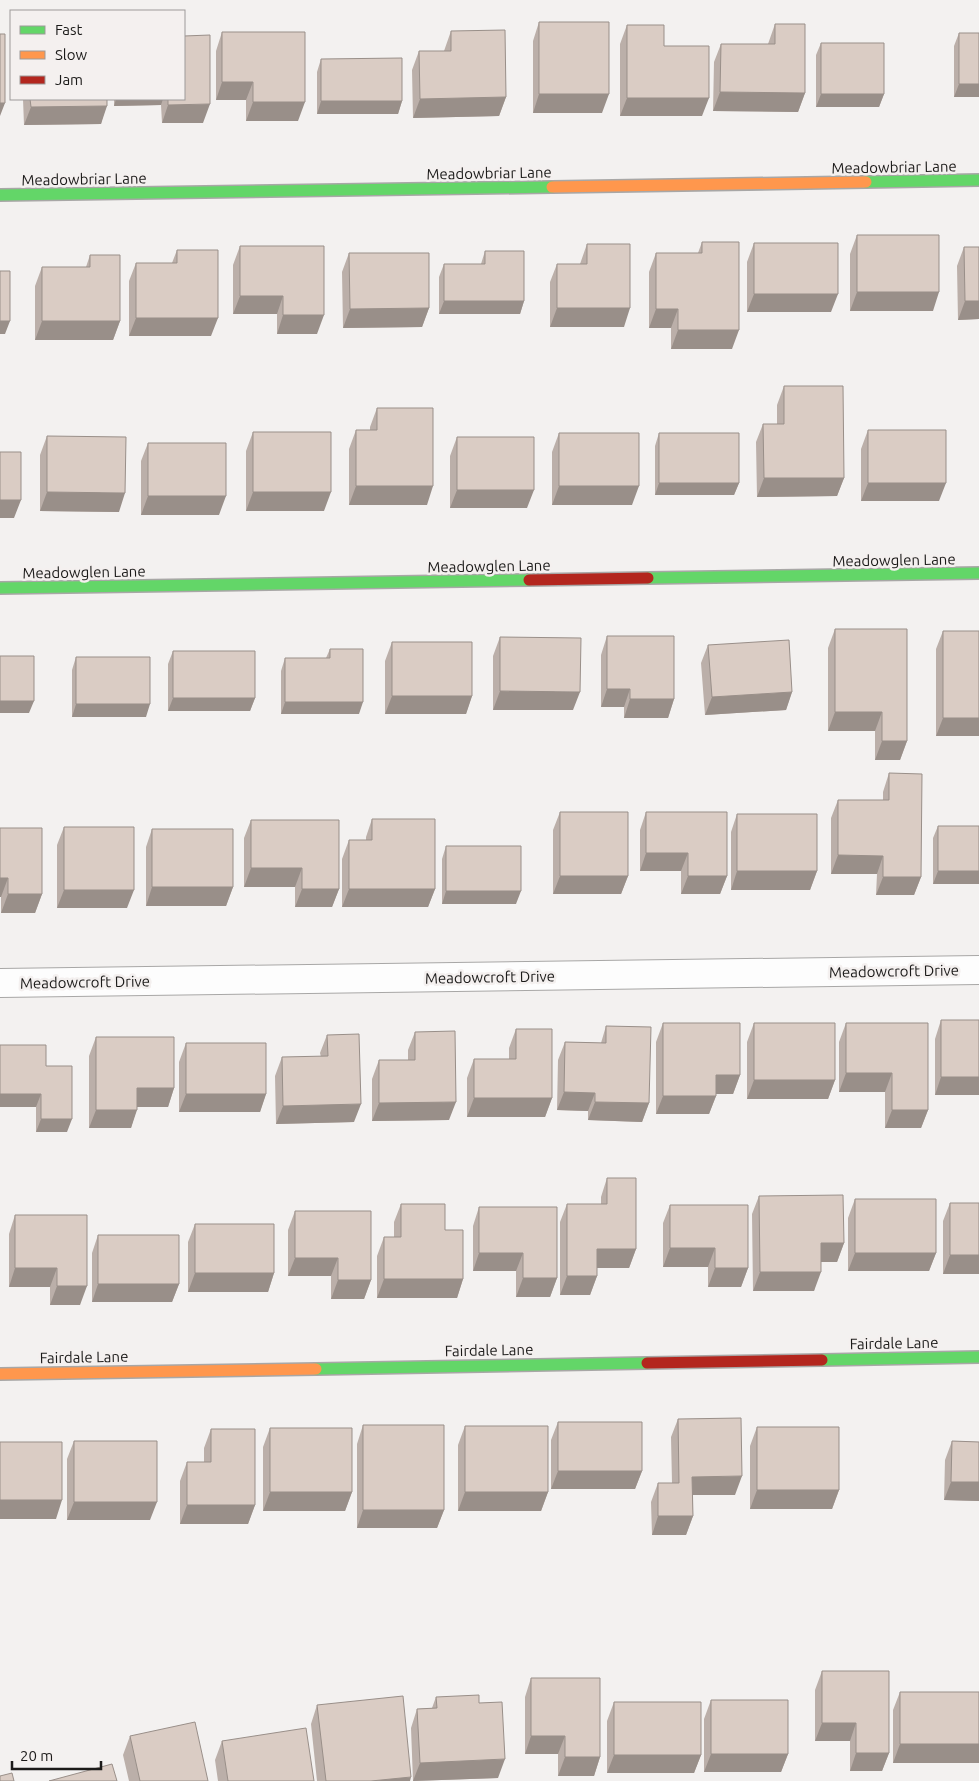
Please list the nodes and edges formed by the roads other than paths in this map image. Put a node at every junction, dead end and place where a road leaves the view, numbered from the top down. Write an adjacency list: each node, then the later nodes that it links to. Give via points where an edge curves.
1 (979, 180): 2 (street, Meadowbriar Lane)
2 (0, 196)
3 (979, 574): 4 (street, Meadowglen Lane)
4 (0, 588)
5 (979, 970): 6 (street, Meadowcroft Drive)
6 (0, 983)
7 (979, 1357): 8 (street, Fairdale Lane)
8 (0, 1374)

